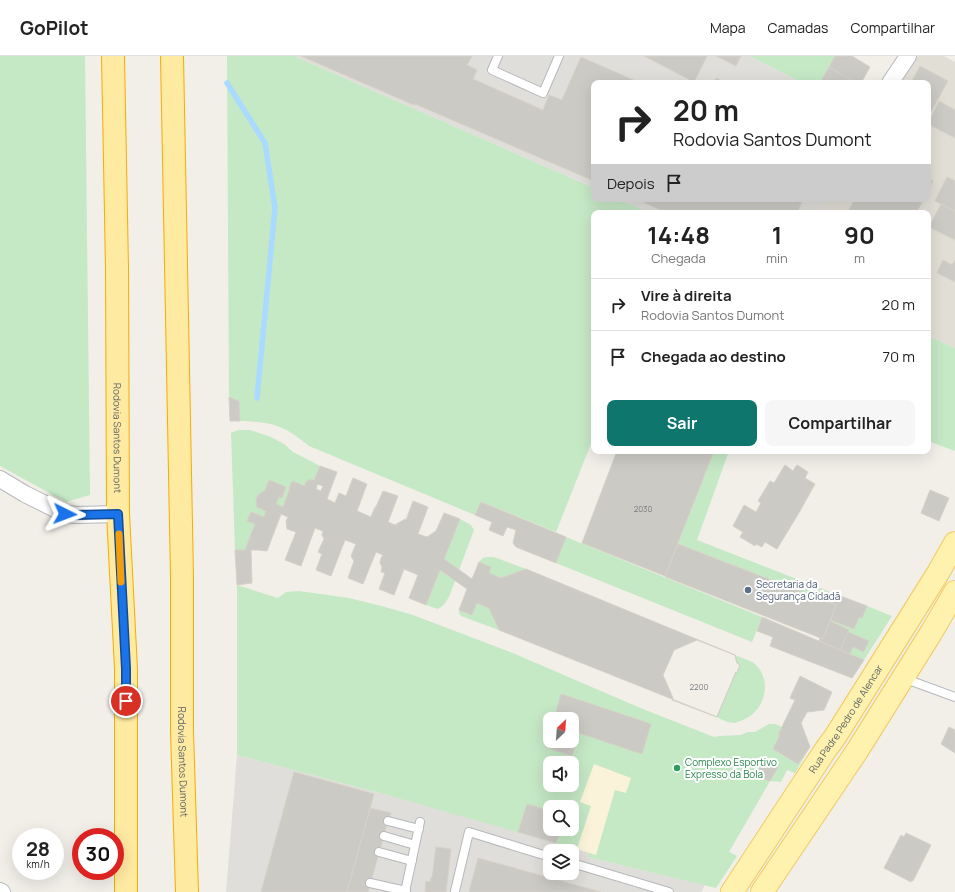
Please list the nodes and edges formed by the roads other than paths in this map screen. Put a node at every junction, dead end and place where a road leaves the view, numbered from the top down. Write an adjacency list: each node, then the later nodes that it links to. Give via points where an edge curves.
1 (113, 56): 8 (highway, Rodovia Santos Dumont)
2 (172, 56): 27 (highway, Rodovia Santos Dumont, via 182,569 182,731)
3 (498, 56): 4 (lane, via 492,70 543,93)
4 (559, 56)
5 (908, 56): 6 (street)
6 (892, 80)
7 (0, 480): 8 (street, via 65,514)
8 (118, 514): 26 (highway, Rodovia Santos Dumont, via 126,669)
9 (955, 543): 11 (main road, Rua Padre Pedro de Alencar)
10 (955, 592): 12 (main road)
11 (874, 675): 12 (main road); 14 (main road, Rua Padre Pedro de Alencar)
12 (899, 684): 13 (lane); 15 (main road)
13 (955, 697)
14 (835, 737): 15 (main road); 29 (main road, Rua Padre Pedro de Alencar)
15 (857, 751): 30 (main road)
16 (388, 821): 18 (lane, via 419,825)
17 (384, 836): 18 (lane)
18 (415, 845): 21 (lane)
19 (379, 852): 21 (lane)
20 (543, 855): 25 (lane, via 469,832)
21 (412, 861): 24 (lane)
22 (579, 865): 28 (lane)
23 (370, 883): 24 (lane)
24 (406, 891)
25 (455, 891)
26 (126, 892)
27 (187, 892)
28 (669, 892)
29 (732, 892)
30 (762, 892)

